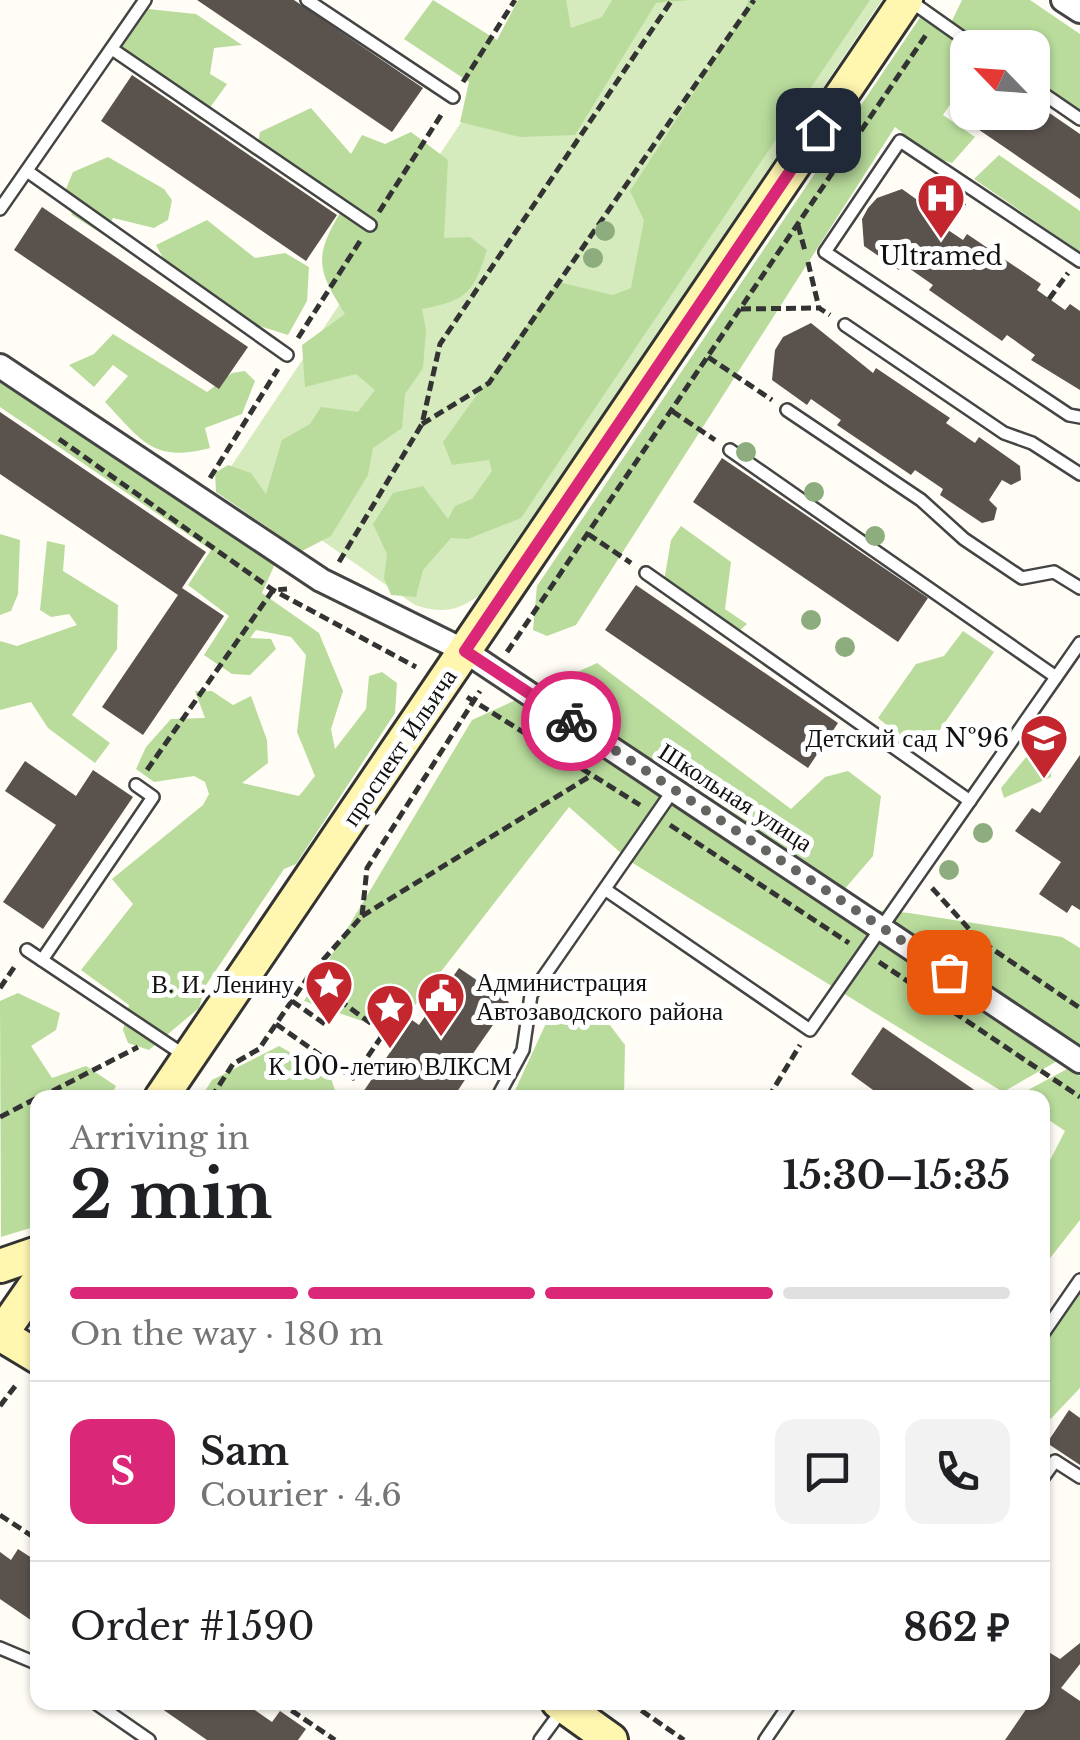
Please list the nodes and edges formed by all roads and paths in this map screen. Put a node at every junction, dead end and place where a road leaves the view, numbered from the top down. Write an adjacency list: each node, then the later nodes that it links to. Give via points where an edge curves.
1 (144, 0): 11 (lane)
2 (307, 0): 12 (lane)
3 (515, 0): 12 (path)
4 (672, 0): 30 (path, via 440,344)
5 (754, 0): 30 (path, via 489,382)
6 (908, 0): 9 (lane); 42 (street, проспект Ильича)
7 (1064, 0): 8 (street)
8 (1080, 11)
9 (936, 20): 10 (lane); 22 (path)
10 (951, 30)
11 (112, 48): 15 (lane); 18 (lane)
12 (452, 97): 18 (path)
13 (1050, 98): 14 (lane)
14 (1080, 119)
15 (27, 171): 17 (lane); 24 (lane)
16 (973, 190): 19 (path); 20 (lane); 29 (lane, via 900,141 825,252)
17 (0, 209)
18 (370, 225): 24 (path)
19 (947, 229)
20 (1078, 260): 21 (path)
21 (1050, 299)
22 (740, 309): 23 (path, via 819,308); 25 (path)
23 (841, 322): 33 (lane, via 1004,433)
24 (287, 355): 34 (path)
25 (708, 357): 27 (path); 28 (path)
26 (0, 366): 34 (street, Школьная улица)
27 (782, 407): 39 (lane, via 1022,578 1054,572)
28 (672, 411): 32 (path); 35 (path)
29 (1080, 418)
30 (422, 424): 36 (path)
31 (48, 431): 40 (path)
32 (730, 450): 45 (lane)
33 (1080, 474)
34 (196, 500): 42 (street, Школьная улица, via 322,580)
35 (588, 534): 37 (path); 43 (path)
36 (332, 573)
37 (646, 573): 52 (lane)
38 (291, 588): 40 (path)
39 (1080, 588)
40 (273, 590): 44 (path); 50 (path)
41 (1080, 644): 45 (lane)
42 (465, 651): 51 (street, Школьная улица); 69 (street, проспект Ильича)
43 (505, 654)
44 (428, 673)
45 (1056, 677): 52 (lane)
46 (482, 687): 48 (path)
47 (460, 692): 48 (path)
48 (472, 701): 49 (path); 56 (path, via 367,868)
49 (592, 774): 53 (path); 56 (path)
50 (136, 785): 60 (lane, via 153,797)
51 (674, 789): 53 (lane); 57 (street, Школьная улица)
52 (970, 801): 54 (lane)
53 (655, 815): 55 (lane); 59 (path)
54 (922, 869): 57 (lane); 64 (path, via 938,899 979,940)
55 (606, 890): 67 (lane); 74 (lane, via 530,995 524,1050)
56 (362, 916): 61 (path)
57 (884, 928): 59 (lane); 70 (street, Школьная улица)
58 (26, 950): 60 (lane); 62 (path)
59 (865, 953): 67 (lane); 76 (path)
60 (42, 960): 68 (lane)
61 (308, 978): 63 (path); 65 (path, via 384,1033 364,1063 353,1078)
62 (0, 988)
63 (292, 1001): 65 (path); 66 (path)
64 (1080, 1008)
65 (276, 1024): 73 (path)
66 (329, 1028)
67 (810, 1030): 75 (path)
68 (156, 1038): 69 (lane); 71 (path)
69 (188, 1057): 72 (street, проспект Ильича)
70 (1080, 1061)
71 (54, 1090)
72 (166, 1090)
73 (216, 1090)
74 (501, 1090)
75 (773, 1090)
76 (1080, 1098)
77 (30, 1102): 78 (path)
78 (0, 1117)
79 (30, 1256): 80 (street)
80 (0, 1266)
81 (1080, 1280): 83 (lane)
82 (30, 1292): 84 (street)
83 (1050, 1323)
84 (0, 1335): 85 (street)
85 (30, 1352)
86 (16, 1386): 87 (path)
87 (0, 1406)
88 (1050, 1466): 89 (lane, via 1054,1460)
89 (1080, 1477)
90 (0, 1514): 91 (path)
91 (30, 1535)
92 (0, 1648): 93 (lane)
93 (30, 1661)
94 (106, 1710): 100 (lane)
95 (291, 1710): 101 (path)
96 (558, 1710): 102 (lane)
97 (569, 1710): 103 (street)
98 (641, 1710): 104 (path)
99 (786, 1710): 105 (lane)
100 (149, 1740)
101 (335, 1740)
102 (540, 1740)
103 (611, 1740)
104 (684, 1740)
105 (765, 1740)

